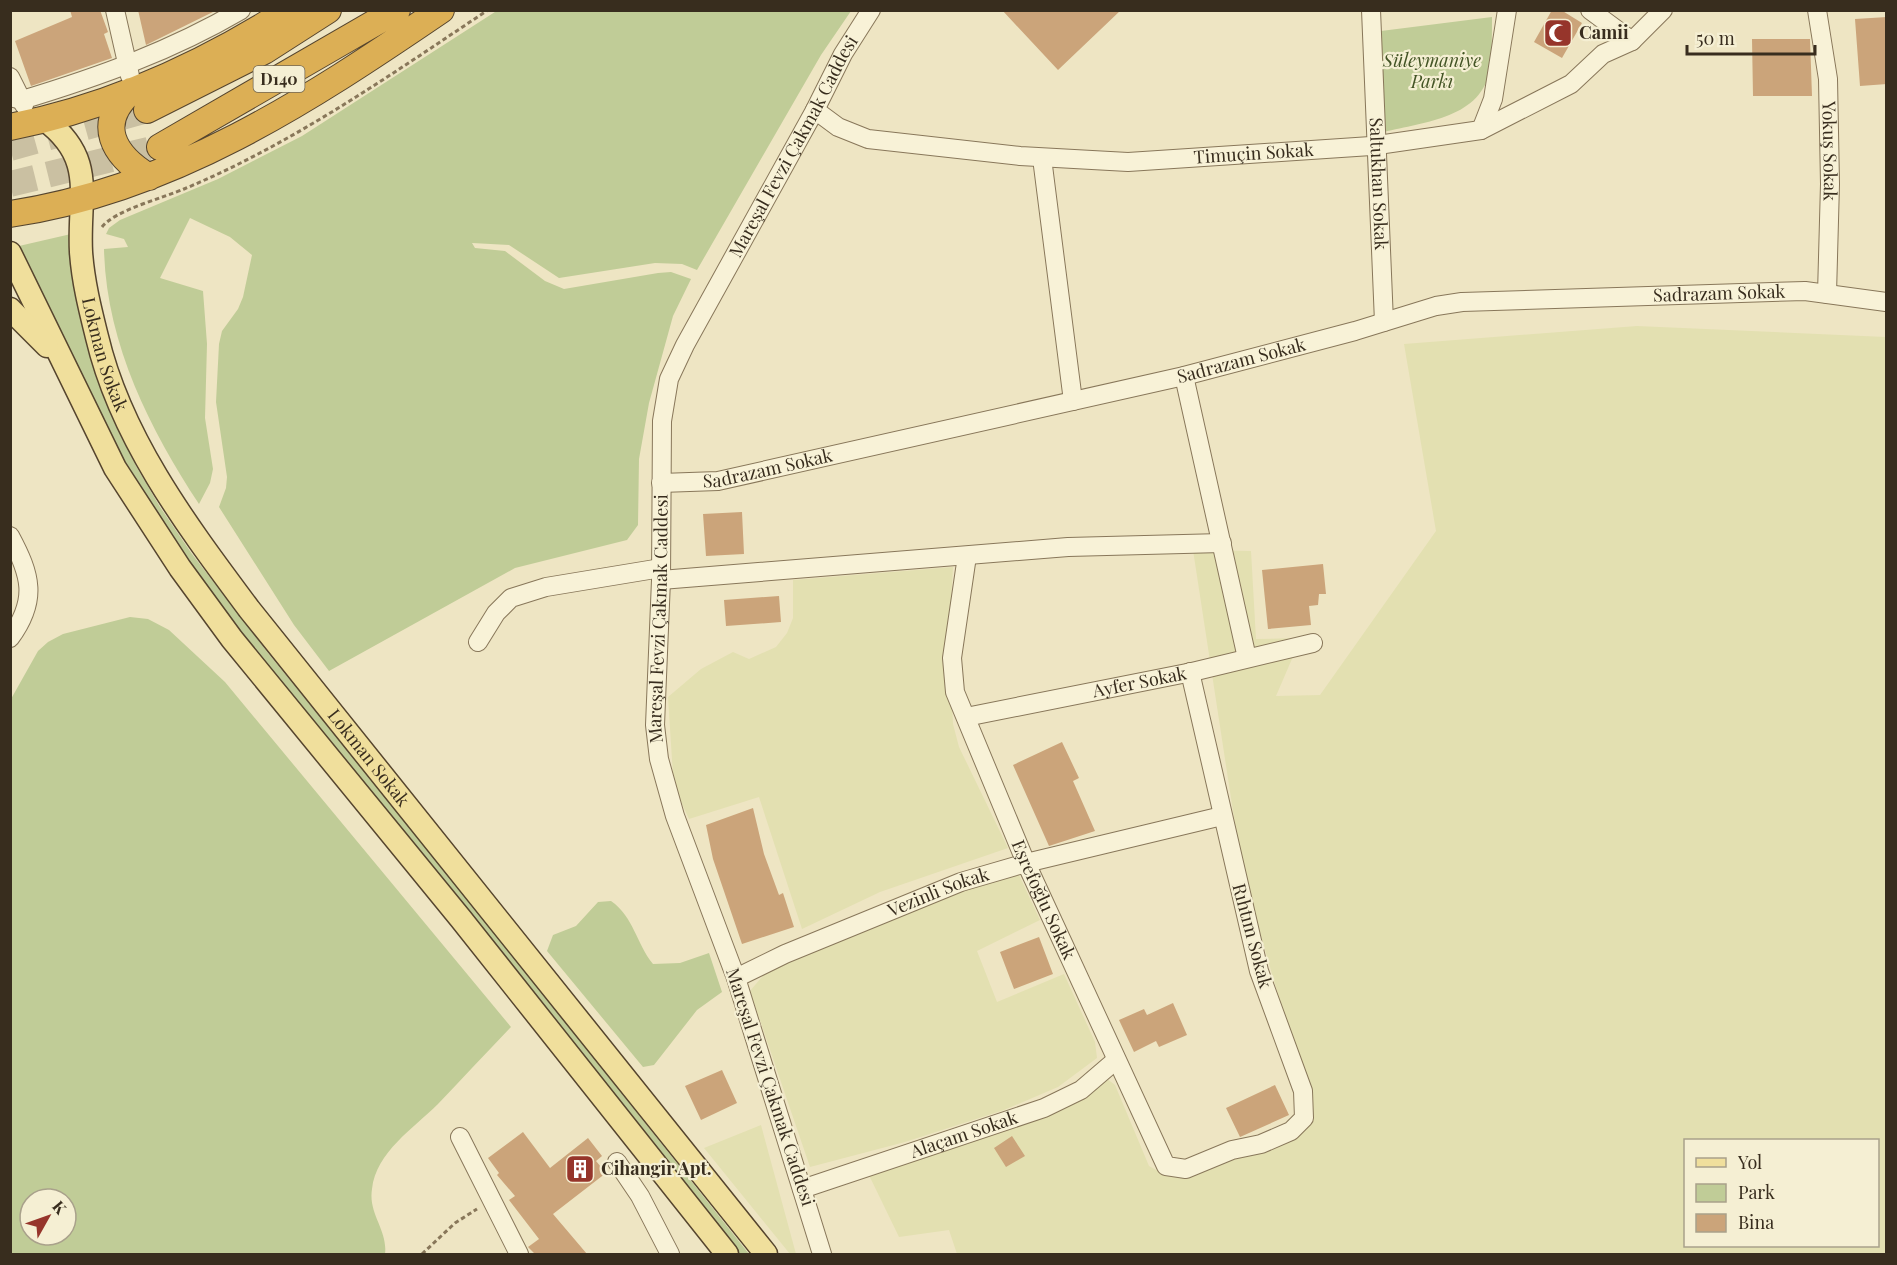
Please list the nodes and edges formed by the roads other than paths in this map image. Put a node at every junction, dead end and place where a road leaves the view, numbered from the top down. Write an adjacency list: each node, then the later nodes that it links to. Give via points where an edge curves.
1 (115, 10): 14 (street)
2 (241, 10): 14 (street)
3 (289, 10): 16 (highway)
4 (328, 10): 16 (highway, D140, via 264,51)
5 (397, 10): 21 (highway, D140)
6 (441, 10): 23 (highway, via 260,126)
7 (871, 10): 17 (street, Mareşal Fevzi Çakmak Caddesi)
8 (1371, 10): 20 (street, Saltukhan Sokak)
9 (1590, 10): 13 (street)
10 (1663, 10): 13 (street, Timuçin Sokak)
11 (1817, 10): 27 (street, Yokuş Sokak, via 1828,80)
12 (1507, 11): 19 (street, via 1493,99)
13 (1632, 41): 19 (street, Timuçin Sokak, via 1603,54 1562,90)
14 (128, 65): 16 (street); 18 (street)
15 (10, 77): 18 (street)
16 (139, 100): 18 (highway); 23 (highway, via 115,112 112,136 127,162)
17 (815, 110): 22 (street, Timuçin Sokak, via 838,127 868,139); 34 (street, Mareşal Fevzi Çakmak Caddesi, via 669,380 662,421)
18 (24, 113): 24 (main road, Lokman Sokak, via 60,131 76,152)
19 (1481, 130): 20 (street, Timuçin Sokak)
20 (1378, 145): 22 (street, Timuçin Sokak, via 1128,162); 30 (street, Saltukhan Sokak)
21 (160, 147)
22 (1042, 158): 33 (street)
23 (149, 177): 24 (highway)
24 (81, 204): 25 (highway); 56 (main road, Lokman Sokak, via 82,266 102,355 127,419 170,497 249,609)
25 (10, 214)
26 (10, 254): 31 (main road, Lokman Sokak)
27 (1827, 294): 28 (street, Sadrazam Sokak); 30 (street, Sadrazam Sokak, via 1796,291 1462,302)
28 (1887, 302)
29 (10, 309): 31 (main road)
30 (1384, 322): 32 (street, Sadrazam Sokak)
31 (64, 365): 55 (main road, Lokman Sokak, via 131,495 232,639)
32 (1184, 376): 33 (street, Sadrazam Sokak); 36 (street)
33 (1072, 401): 34 (street, Sadrazam Sokak, via 718,481)
34 (661, 483): 38 (street, Mareşal Fevzi Çakmak Caddesi)
35 (10, 536): 39 (street, via 24,563 30,587 28,607)
36 (1222, 543): 37 (street, via 1068,547); 42 (street)
37 (967, 556): 38 (street); 44 (street, Eşrefoğlu Sokak, via 952,658 955,692)
38 (661, 574): 40 (street, via 546,588 511,598); 47 (street, Mareşal Fevzi Çakmak Caddesi, via 655,694 659,759 675,816)
39 (10, 638)
40 (478, 642)
41 (1313, 643): 42 (street, Ayfer Sokak)
42 (1247, 658): 43 (street, Ayfer Sokak)
43 (1190, 672): 44 (street, Ayfer Sokak); 45 (street, Rıhtım Sokak)
44 (966, 717): 46 (street, Eşrefoğlu Sokak)
45 (1222, 816): 46 (street, Vezinli Sokak); 50 (street, Rıhtım Sokak, via 1259,971 1303,1091 1304,1118 1291,1131 1261,1144)
46 (1026, 863): 47 (street, Vezinli Sokak, via 961,882); 48 (street, Eşrefoğlu Sokak)
47 (736, 978): 52 (street, Mareşal Fevzi Çakmak Caddesi)
48 (1116, 1060): 50 (street, Eşrefoğlu Sokak, via 1166,1166 1186,1169); 52 (street, Alaçam Sokak, via 1081,1090 1044,1108)
49 (460, 1137): 53 (street)
50 (1232, 1150)
51 (618, 1162): 54 (street)
52 (802, 1189): 57 (street, Mareşal Fevzi Çakmak Caddesi)
53 (519, 1254)
54 (670, 1254)
55 (727, 1254)
56 (766, 1254)
57 (822, 1254)

